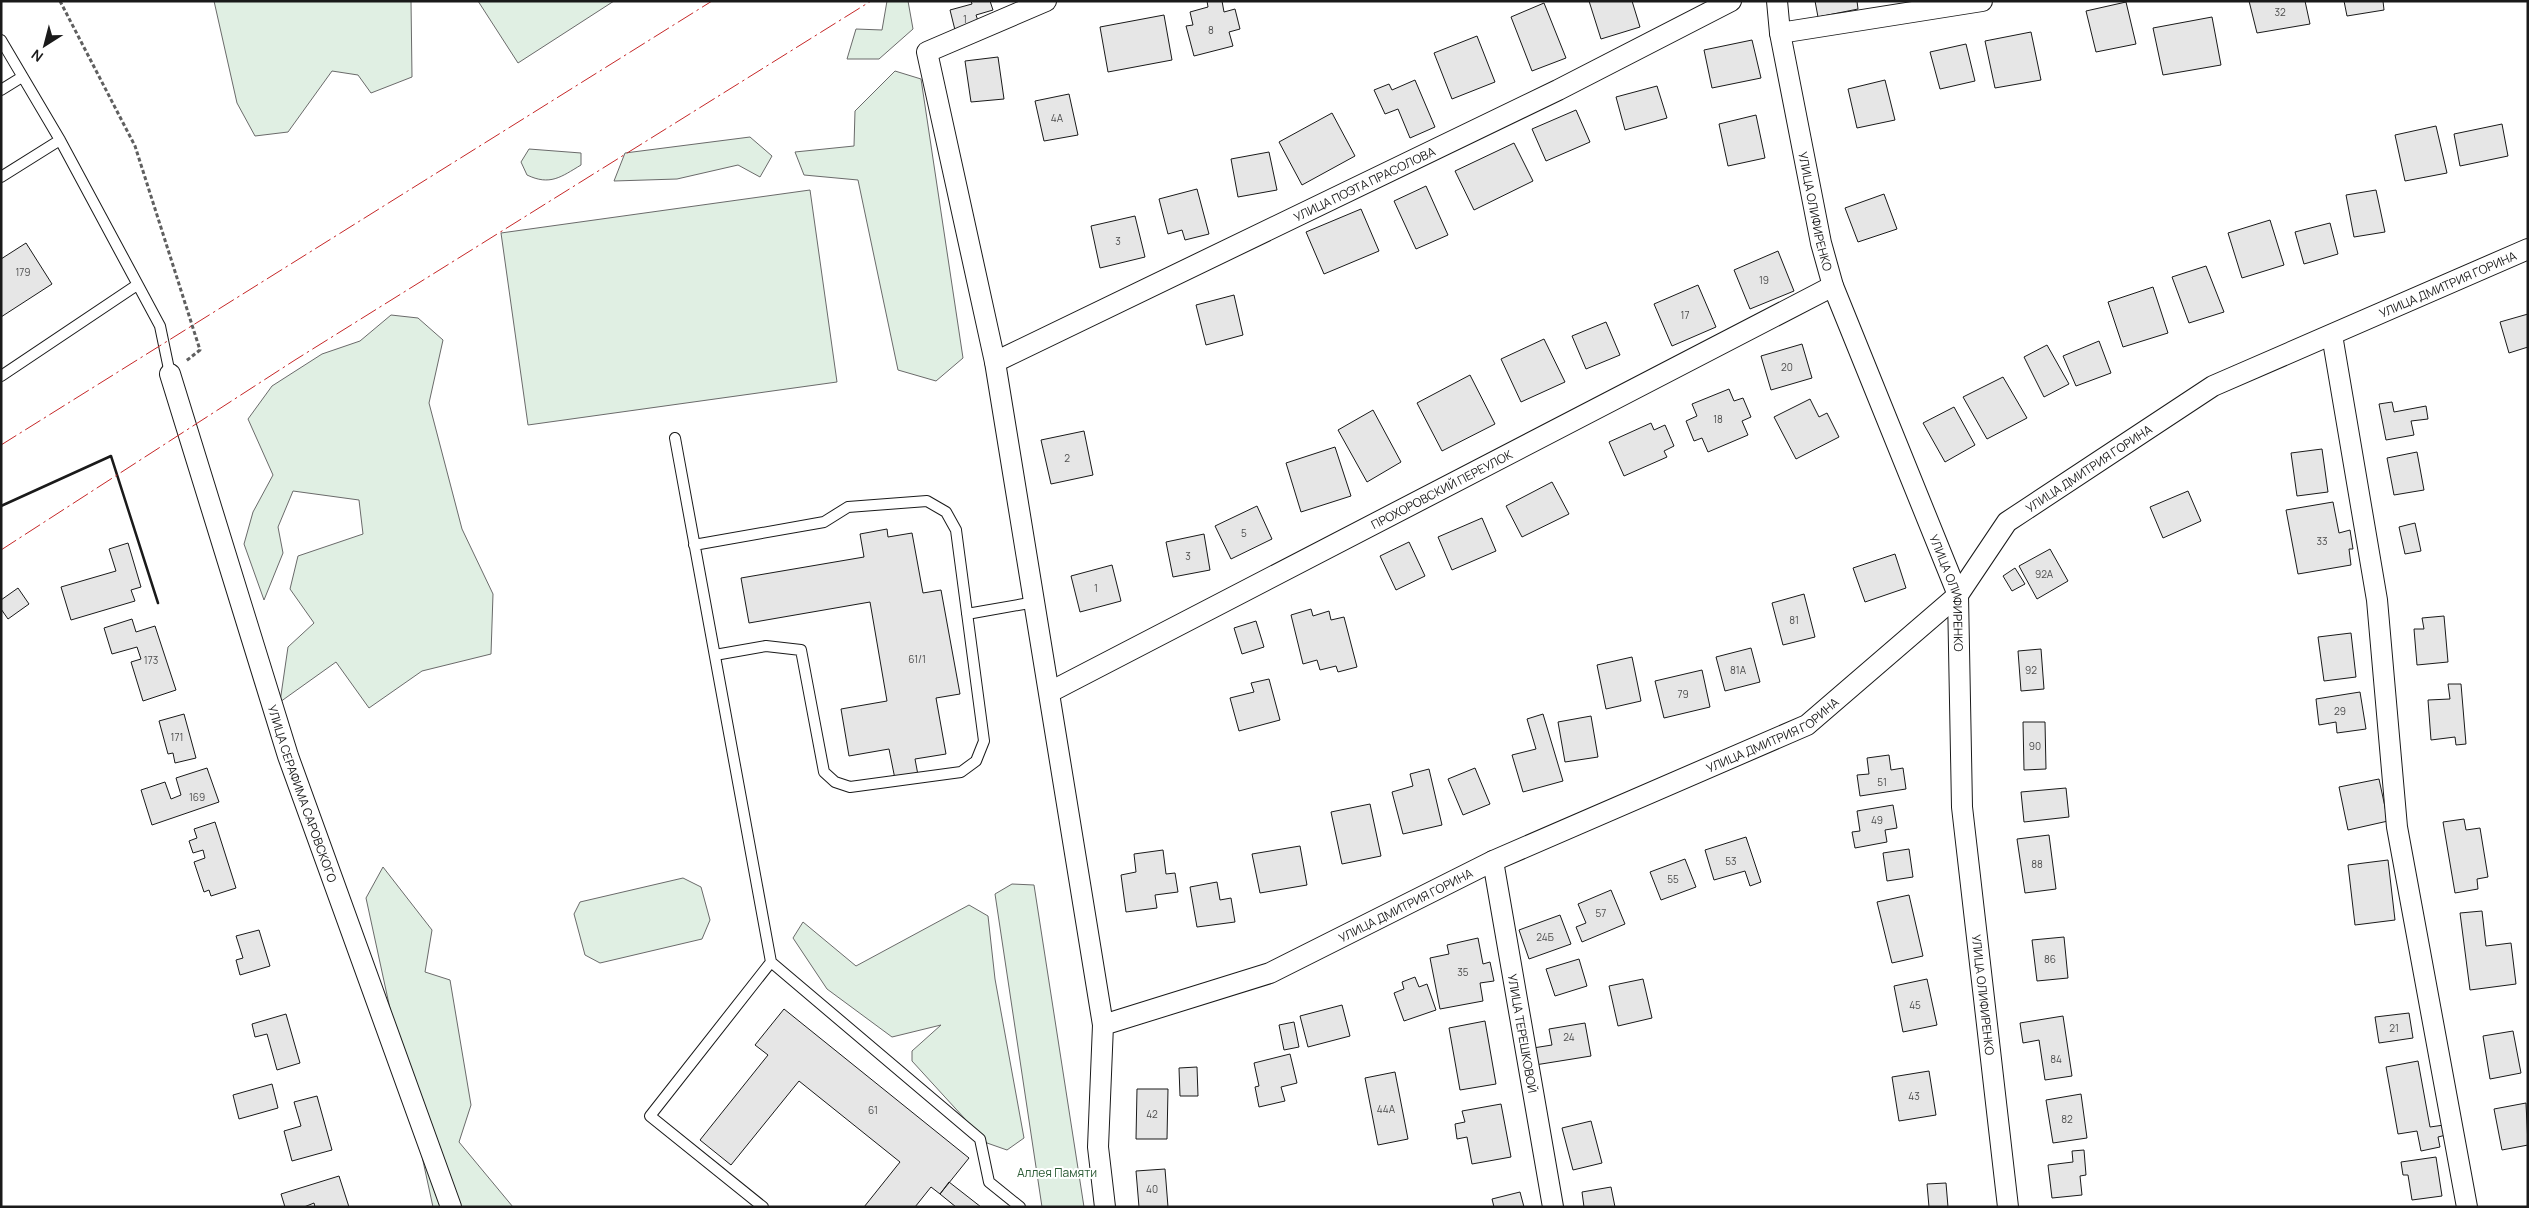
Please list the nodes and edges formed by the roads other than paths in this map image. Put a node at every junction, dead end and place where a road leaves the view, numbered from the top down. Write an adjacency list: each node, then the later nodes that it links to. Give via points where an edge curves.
1 (1046, 1): 15 (street, via 927,52)
2 (1731, 1): 15 (street, УЛИЦА ПОЭТА ПРАСОЛОВА, via 1558,90)
3 (1777, 1): 5 (street, УЛИЦА ОЛИФИРЕНКО)
4 (1982, 1): 5 (street)
5 (1780, 33): 13 (street, УЛИЦА ОЛИФИРЕНКО, via 1821,243)
6 (1, 40): 7 (lane)
7 (22, 77): 8 (lane); 9 (lane)
8 (1, 90)
9 (60, 140): 10 (lane); 12 (lane)
10 (1, 177)
11 (2528, 249): 14 (street, УЛИЦА ДМИТРИЯ ГОРИНА)
12 (137, 285): 16 (lane, via 160,326); 17 (lane)
13 (1833, 286): 20 (street, УЛИЦА ОЛИФИРЕНКО); 24 (street, ПРОХОРОВСКИЙ ПЕРЕУЛОК)
14 (2332, 335): 20 (street, УЛИЦА ДМИТРИЯ ГОРИНА, via 2213,386 2007,522); 34 (street, via 2376,600 2397,826)
15 (996, 362): 21 (street)
16 (170, 374): 28 (street, УЛИЦА СЕРАФИМА САРОВСКОГО, via 288,756)
17 (1, 376)
18 (675, 438): 19 (lane)
19 (694, 545): 22 (lane, via 824,522 848,507 927,501 946,512 956,530); 23 (lane)
20 (1958, 595): 25 (street, УЛИЦА ДМИТРИЯ ГОРИНА, via 1807,725); 33 (street, УЛИЦА ОЛИФИРЕНКО, via 1962,807)
21 (1035, 602): 22 (lane); 24 (street)
22 (967, 614): 23 (lane, via 984,741 976,761 961,772 850,786 835,782 824,772 801,650 766,646)
23 (715, 655): 26 (lane)
24 (1050, 692): 27 (street)
25 (1493, 861): 27 (street, УЛИЦА ДМИТРИЯ ГОРИНА, via 1270,973); 32 (street, УЛИЦА ТЕРЕШКОВОЙ)
26 (771, 962): 29 (lane, via 650,1116); 30 (lane, via 980,1139 989,1182)
27 (1103, 1025): 31 (street, via 1098,1147)
28 (451, 1207)
29 (763, 1207)
30 (1020, 1207)
31 (1105, 1207)
32 (1553, 1207)
33 (2008, 1207)
34 (2467, 1207)

